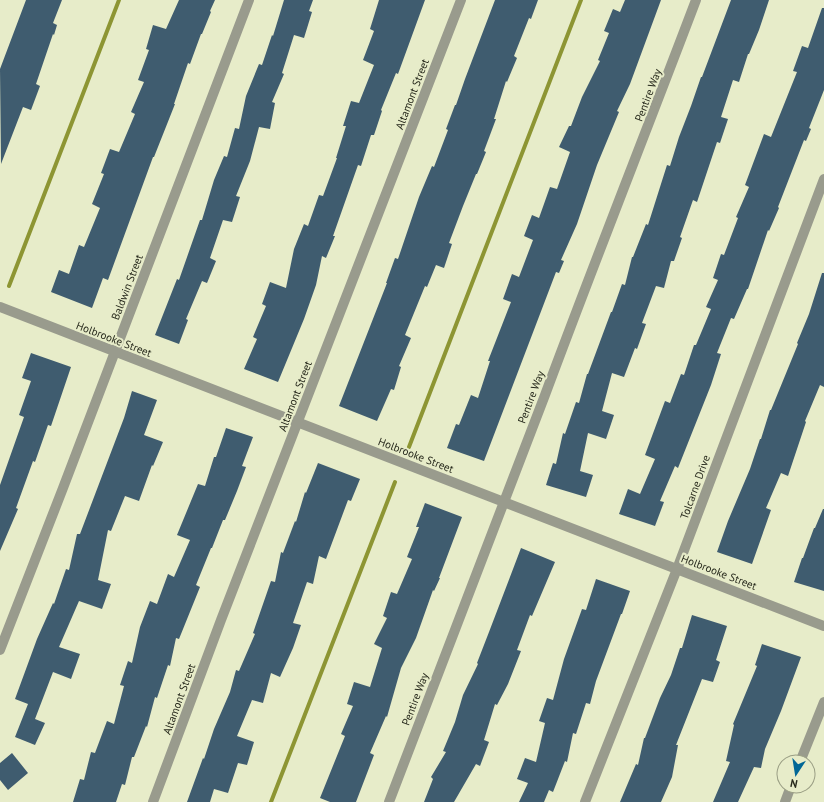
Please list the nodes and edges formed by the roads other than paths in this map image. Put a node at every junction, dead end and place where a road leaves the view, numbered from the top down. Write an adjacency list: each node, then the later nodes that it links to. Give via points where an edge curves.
1 (249, 0): 6 (street, Baldwin Street)
2 (461, 0): 7 (street, Altamont Street)
3 (696, 0): 8 (street, Pentire Way)
4 (824, 179): 9 (street, Tolcarne Drive)
5 (0, 307): 6 (street, Holbrooke Street)
6 (115, 352): 7 (street, Holbrooke Street); 11 (street, Baldwin Street)
7 (298, 423): 8 (street, Holbrooke Street); 14 (street, Altamont Street)
8 (505, 502): 9 (street, Holbrooke Street); 15 (street, Pentire Way)
9 (677, 569): 10 (street, Holbrooke Street); 16 (street, Tolcarne Drive)
10 (824, 626)
11 (0, 650)
12 (824, 702): 13 (street)
13 (803, 754)
14 (153, 802)
15 (389, 802)
16 (585, 802)

